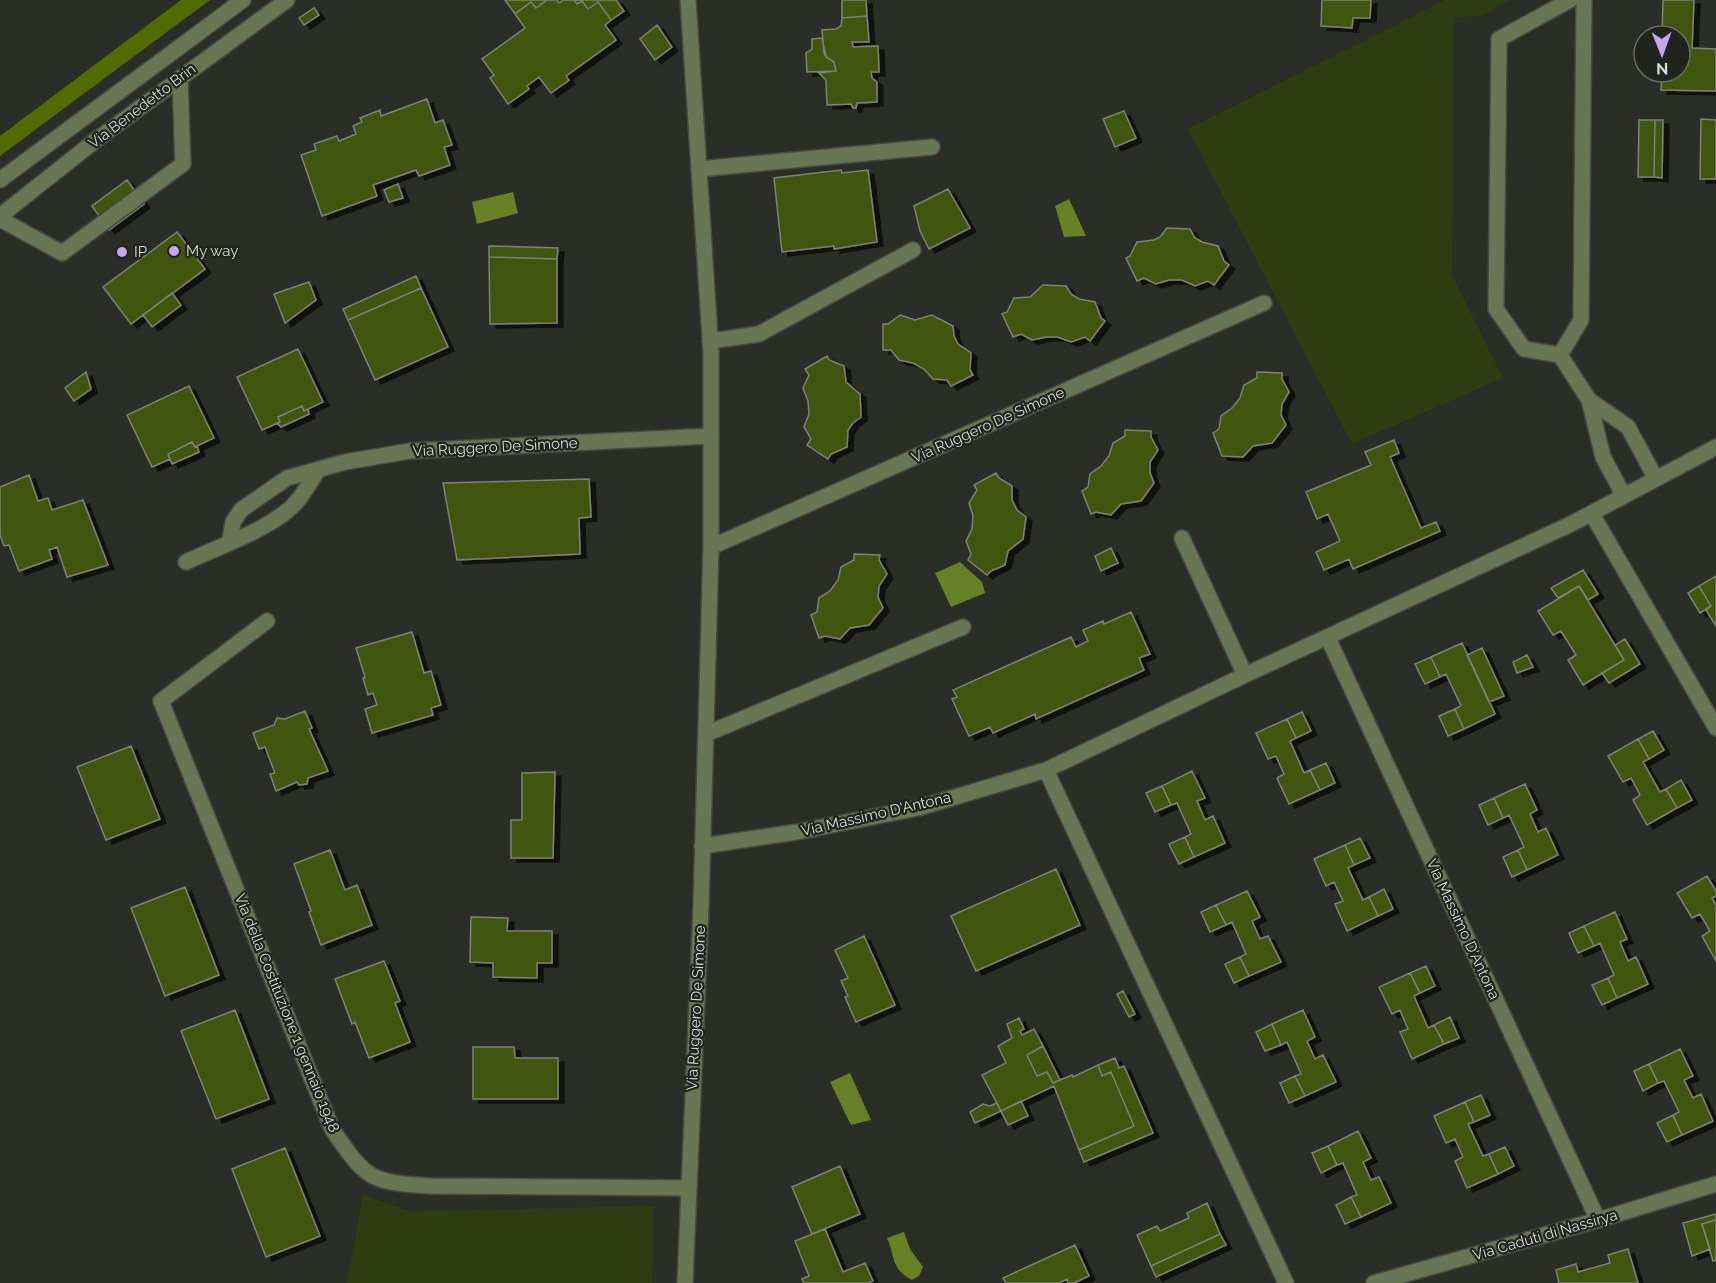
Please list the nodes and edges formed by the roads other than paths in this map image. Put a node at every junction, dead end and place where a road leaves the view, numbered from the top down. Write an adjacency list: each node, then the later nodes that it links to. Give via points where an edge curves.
1 (243, 0): 6 (street, Via Benedetto Brin)
2 (287, 0): 7 (street, Via Benedetto Brin)
3 (688, 0): 9 (street, Via Ruggero De Simone)
4 (1570, 0): 15 (street, via 1499,39 1497,309 1524,349)
5 (1584, 0): 15 (street, via 1581,320)
6 (223, 5): 10 (street, Via Benedetto Brin)
7 (180, 78): 11 (street, Via Benedetto Brin); 11 (street, via 183,164 62,253)
8 (932, 147): 9 (street)
9 (699, 169): 14 (street, Via Ruggero De Simone)
10 (0, 180)
11 (0, 218)
12 (913, 250): 14 (street, via 759,334)
13 (1264, 303): 25 (street, Via Ruggero De Simone)
14 (711, 341): 17 (street, Via Ruggero De Simone)
15 (1560, 355): 16 (street)
16 (1589, 400): 20 (street, via 1628,427); 21 (street, via 1603,458)
17 (711, 436): 19 (street, Via Ruggero De Simone, via 410,451); 25 (street, Via Ruggero De Simone)
18 (1716, 447): 20 (street, Via Massimo D'Antona)
19 (318, 470): 24 (street, via 287,511); 24 (street, Via Ruggero De Simone, via 287,478 241,510 233,522)
20 (1656, 479): 21 (street, Via Massimo D'Antona)
21 (1624, 496): 22 (street, Via Massimo D'Antona)
22 (1592, 514): 29 (street, Via Massimo D'Antona); 31 (street)
23 (1182, 538): 30 (street)
24 (230, 542): 26 (street)
25 (711, 547): 32 (street, Via Ruggero De Simone)
26 (186, 562)
27 (267, 621): 36 (street, Via della Costituzione 1 gennaio 1948, via 161,701 332,1129 355,1163 370,1176 392,1183 430,1186)
28 (963, 627): 32 (street)
29 (1328, 638): 30 (street, Via Massimo D'Antona); 37 (street, Via Massimo D'Antona)
30 (1245, 675): 33 (street, Via Massimo D'Antona)
31 (1716, 728)
32 (706, 734): 34 (street, Via Ruggero De Simone)
33 (1046, 770): 34 (street, Via Massimo D'Antona, via 918,808); 39 (street)
34 (702, 846): 36 (street, Via Ruggero De Simone)
35 (1716, 1184): 37 (street, Via Caduti di Nassirya)
36 (688, 1188): 38 (street, Via Ruggero De Simone)
37 (1598, 1220): 40 (street, Via Caduti di Nassirya)
38 (685, 1283)
39 (1286, 1283)
40 (1374, 1283)

